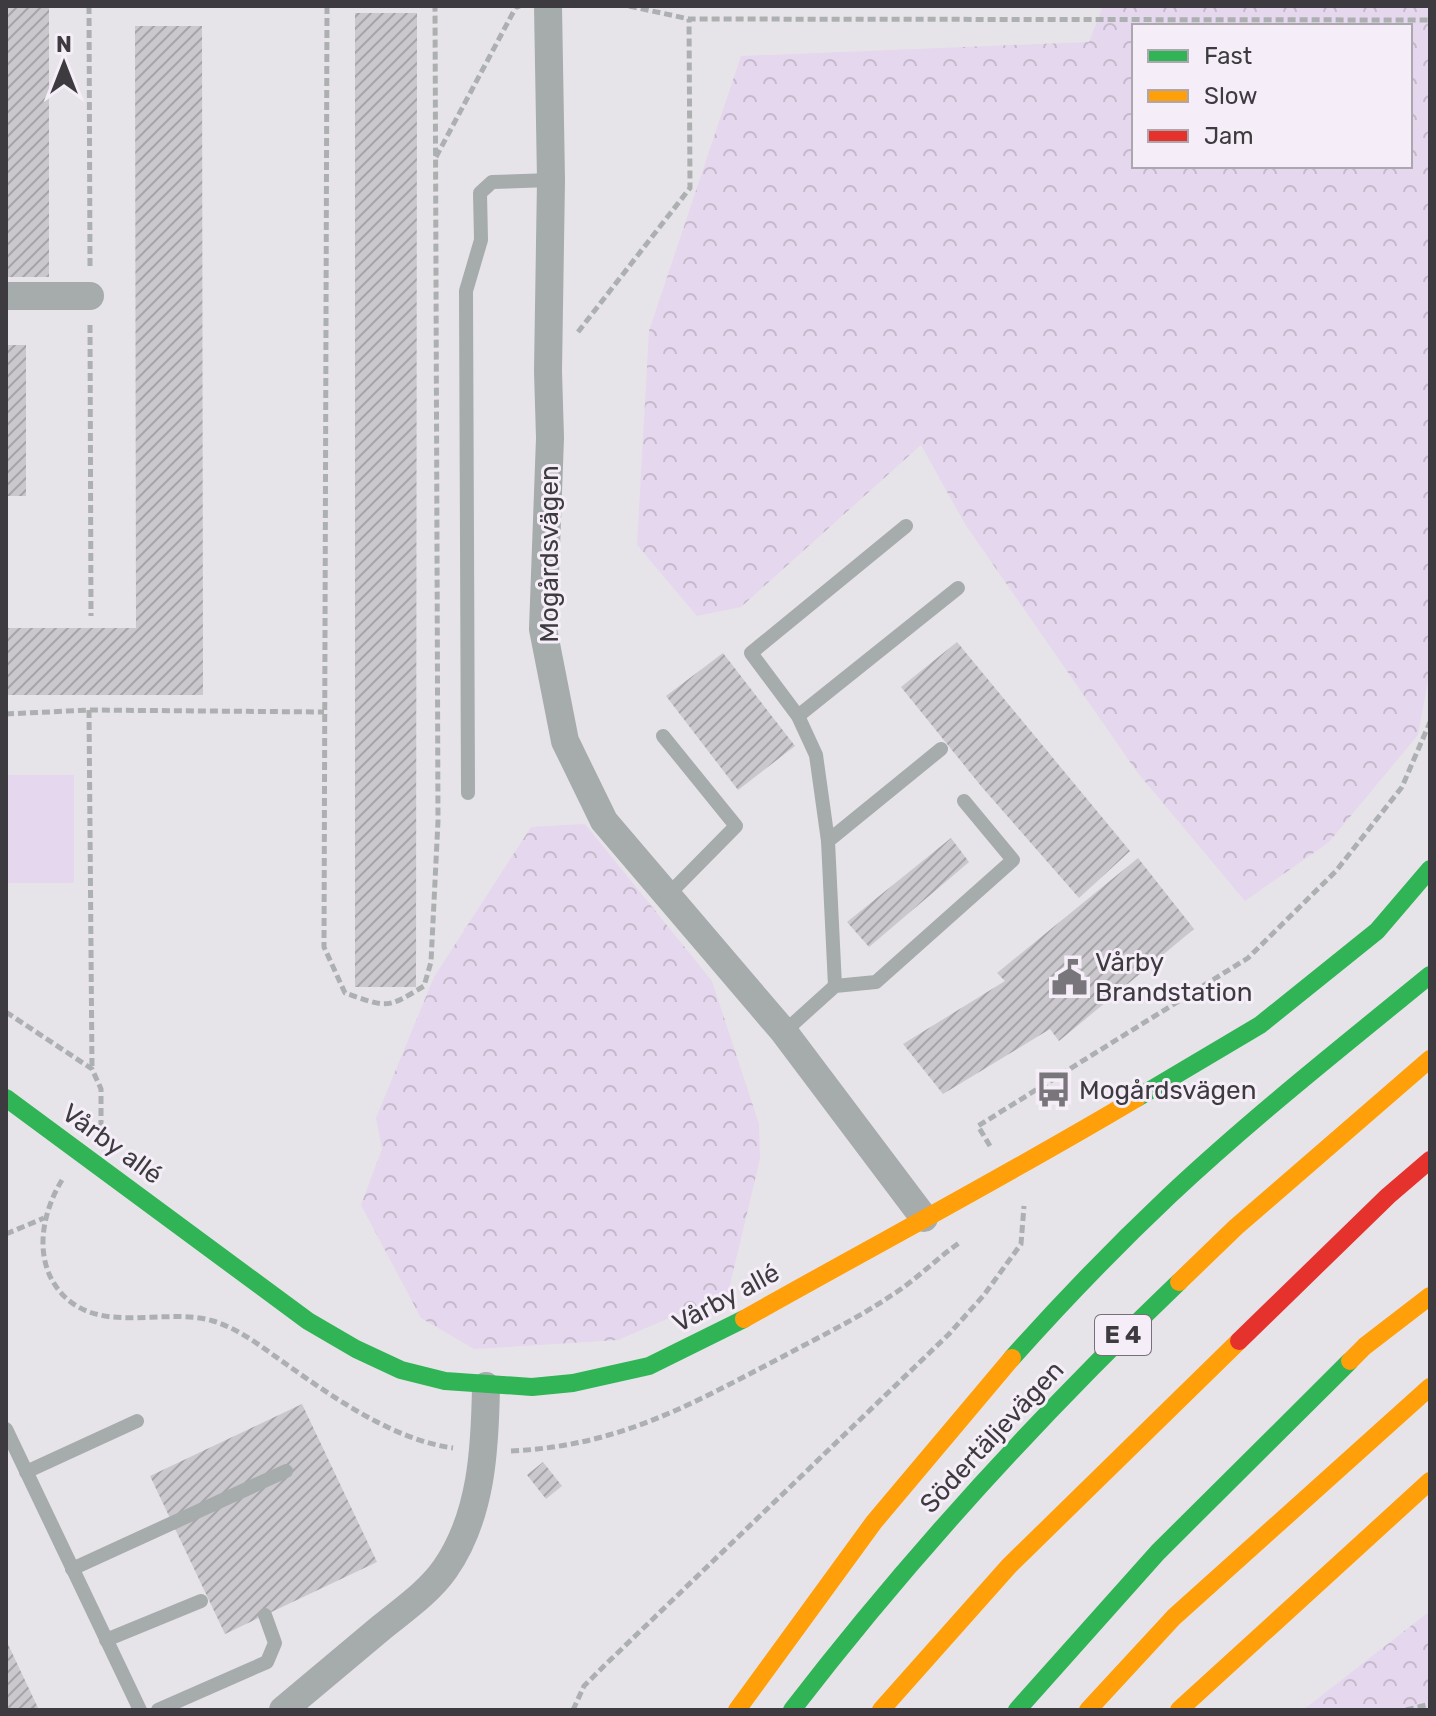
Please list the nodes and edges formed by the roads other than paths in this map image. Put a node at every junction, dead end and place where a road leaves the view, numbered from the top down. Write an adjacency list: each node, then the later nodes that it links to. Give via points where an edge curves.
1 (548, 6): 2 (street, Mogårdsvägen)
2 (551, 180): 10 (lane, via 492,182 480,193 481,240 466,291); 14 (street, Mogårdsvägen, via 543,629 565,741 604,821)
3 (6, 296): 4 (street)
4 (90, 296)
5 (906, 526): 7 (lane, via 751,653)
6 (958, 588): 7 (lane)
7 (798, 716): 12 (lane, via 816,755)
8 (663, 736): 14 (lane, via 736,826)
9 (941, 749): 12 (lane)
10 (468, 793)
11 (964, 801): 16 (lane, via 1013,860 876,982)
12 (828, 841): 16 (lane)
13 (1430, 869): 21 (main road, Vårby allé, via 1377,931 1260,1025 1009,1174)
14 (668, 895): 17 (street, Mogårdsvägen)
15 (1430, 975): 37 (main road, via 1288,1090 1091,1273 893,1497)
16 (835, 986): 17 (lane)
17 (784, 1032): 21 (street, Mogårdsvägen)
18 (1430, 1059): 38 (main road, Södertäljevägen / E 4, via 1236,1227 1109,1349 951,1518)
19 (6, 1098): 23 (main road, Vårby allé, via 320,1328 401,1370)
20 (1430, 1160): 39 (main road, via 1009,1566)
21 (924, 1218): 23 (main road, Vårby allé, via 649,1366 573,1383)
22 (1430, 1296): 40 (main road, via 1365,1346 1158,1552)
23 (486, 1386): 36 (street, via 476,1495 443,1572)
24 (1430, 1387): 41 (main road, via 1174,1617)
25 (137, 1421): 28 (lane)
26 (6, 1429): 28 (lane)
27 (286, 1471): 30 (lane)
28 (26, 1472): 30 (lane)
29 (1430, 1481): 42 (main road)
30 (72, 1569): 33 (lane)
31 (201, 1601): 33 (lane)
32 (265, 1615): 35 (lane, via 275,1643 267,1662)
33 (106, 1640): 34 (lane)
34 (140, 1710)
35 (158, 1710)
36 (283, 1710)
37 (737, 1710)
38 (792, 1710)
39 (881, 1710)
40 (1017, 1710)
41 (1088, 1710)
42 (1179, 1710)

